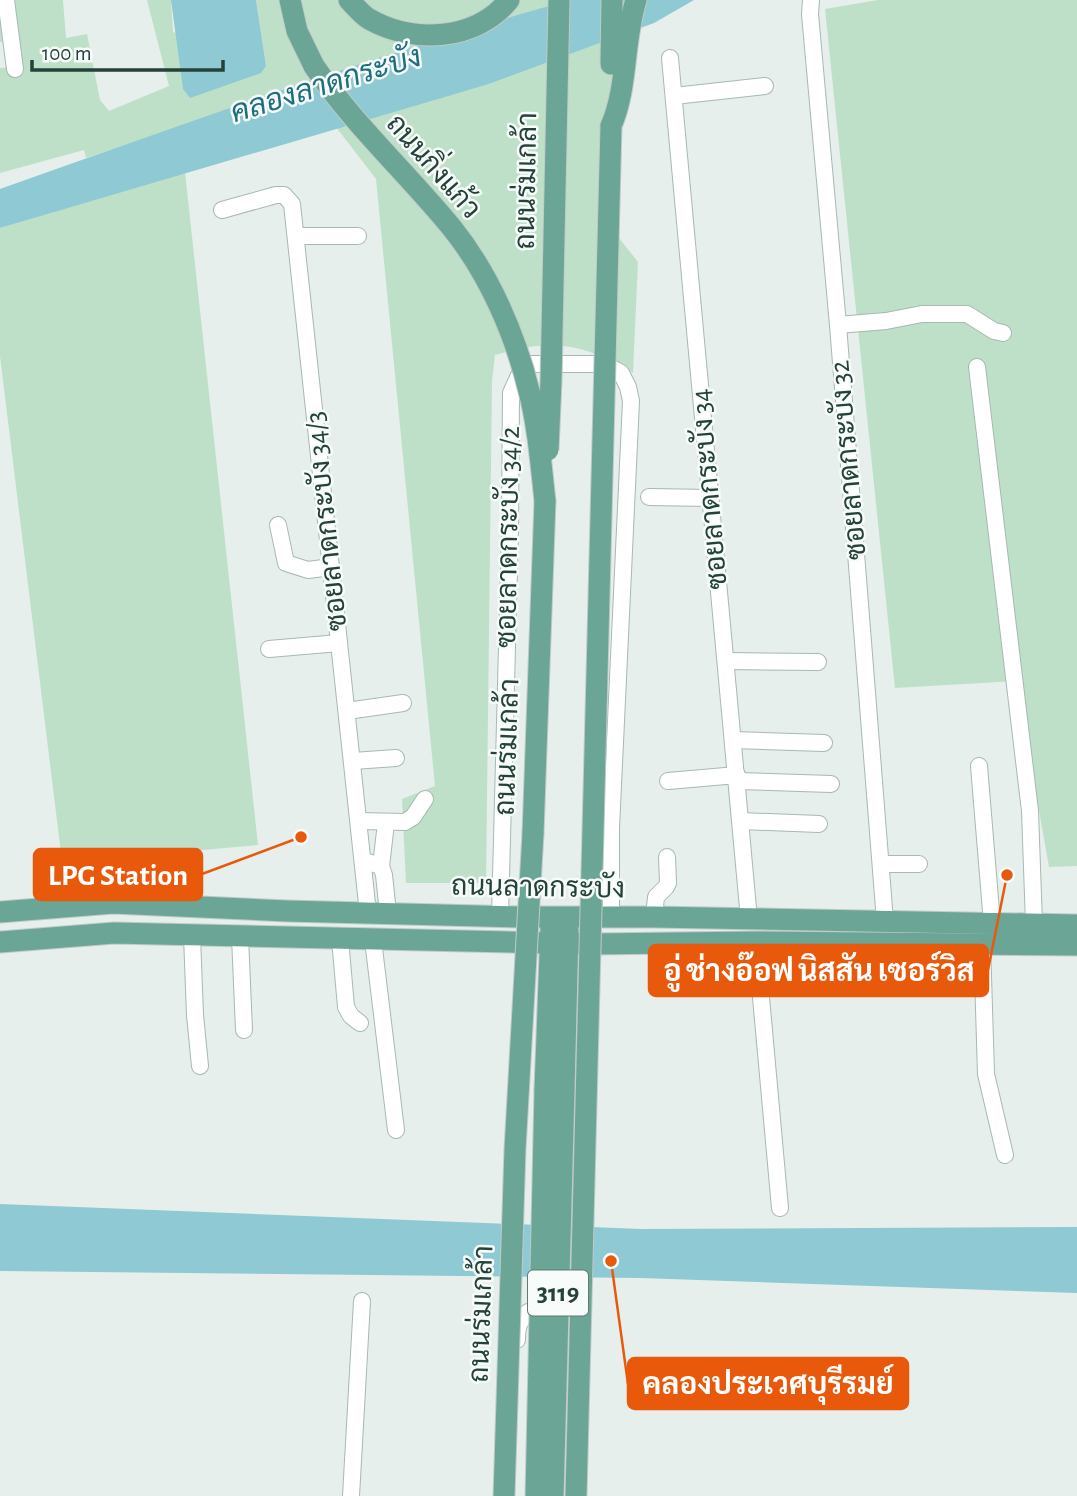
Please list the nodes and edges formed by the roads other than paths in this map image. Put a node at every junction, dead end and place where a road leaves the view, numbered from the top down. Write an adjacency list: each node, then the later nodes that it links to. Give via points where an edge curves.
1 (6, 0): 10 (street)
2 (290, 0): 22 (main road, ถนนกิ่งแก้ว, bridge, via 297,31 335,97 453,230 503,314 529,391)
3 (349, 0): 4 (main road, via 367,18 394,30 430,36 467,30)
4 (509, 0)
5 (559, 0): 22 (main road, ถนนร่มเกล้า, bridge)
6 (612, 0): 13 (main road)
7 (636, 0): 13 (main road)
8 (811, 0): 17 (street, ซอยลาดกระบัง 32)
9 (670, 58): 12 (street, ซอยลาดกระบัง 34)
10 (15, 69)
11 (765, 86): 12 (street)
12 (674, 96): 21 (street, ซอยลาดกระบัง 34)
13 (611, 126): 84 (main road, bridge)
14 (222, 210): 15 (street, ซอยลาดกระบัง 34/3, via 284,195 292,204)
15 (296, 236): 16 (street); 24 (street, ซอยลาดกระบัง 34/3)
16 (358, 236)
17 (838, 325): 18 (street, via 922,314 967,314); 46 (street, ซอยลาดกระบัง 32)
18 (1003, 333)
19 (977, 367): 59 (street, via 1030,811)
20 (649, 497): 21 (street)
21 (711, 498): 27 (street, ซอยลาดกระบัง 34)
22 (545, 501): 80 (main road, ถนนร่มเกล้า, bridge)
23 (278, 525): 24 (street, via 286,563 308,570)
24 (331, 567): 25 (street, ซอยลาดกระบัง 34/3)
25 (339, 643): 26 (street); 30 (street, ซอยลาดกระบัง 34/3)
26 (269, 649)
27 (726, 661): 28 (street); 31 (street, ซอยลาดกระบัง 34)
28 (818, 662)
29 (403, 703): 30 (street)
30 (347, 711): 34 (street, ซอยลาดกระบัง 34/3)
31 (734, 740): 32 (street); 36 (street, ซอยลาดกระบัง 34)
32 (824, 743)
33 (396, 758): 34 (street)
34 (353, 761): 40 (street, ซอยลาดกระบัง 34/3)
35 (979, 766): 58 (street)
36 (737, 778): 37 (street); 38 (street); 41 (street, ซอยลาดกระบัง 34)
37 (668, 781)
38 (831, 784)
39 (425, 799): 42 (street, via 405,822)
40 (359, 821): 42 (street); 45 (street, ซอยลาดกระบัง 34/3)
41 (741, 821): 43 (street); 56 (street, ซอยลาดกระบัง 34)
42 (386, 823): 48 (street)
43 (819, 824)
44 (667, 857): 54 (street, via 668,883 656,897)
45 (364, 862): 48 (street); 51 (street, ซอยลาดกระบัง 34/3)
46 (882, 864): 47 (street); 57 (street, ซอยลาดกระบัง 32)
47 (919, 864)
48 (381, 866): 51 (street, via 384,875)
49 (113, 903): 50 (main road, ถนนลาดกระบัง); 51 (main road, ถนนลาดกระบัง); 61 (main road)
50 (0, 912)
51 (378, 913): 52 (main road, ถนนลาดกระบัง)
52 (500, 916): 53 (street, ซอยลาดกระบัง 34/2, via 510,393 521,371 532,364 612,368 621,373 631,401); 55 (main road, ถนนลาดกระบัง)
53 (611, 916): 54 (main road, ถนนลาดกระบัง); 55 (main road, ถนนลาดกระบัง)
54 (654, 916): 56 (main road, ถนนลาดกระบัง)
55 (559, 917): 68 (main road, ถนนร่มเกล้า)
56 (749, 919): 57 (main road, ถนนลาดกระบัง)
57 (885, 921): 58 (main road, ถนนลาดกระบัง)
58 (992, 923): 59 (main road, ถนนลาดกระบัง)
59 (1034, 924): 60 (main road, ถนนลาดกระบัง)
60 (1077, 925)
61 (114, 933): 62 (main road, ถนนลาดกระบัง); 66 (main road, ถนนลาดกระบัง)
62 (192, 936): 63 (main road, ถนนลาดกระบัง); 73 (street)
63 (240, 937): 64 (main road, ถนนลาดกระบัง); 72 (street)
64 (340, 939): 65 (main road, ถนนลาดกระบัง); 71 (street, via 345,1007)
65 (373, 940): 68 (main road, ถนนลาดกระบัง); 75 (street)
66 (0, 942)
67 (757, 942): 68 (main road, ถนนลาดกระบัง); 69 (main road, ถนนลาดกระบัง); 77 (street)
68 (559, 943): 74 (main road, ถนนร่มเกล้า / 3119)
69 (982, 943): 70 (main road, ถนนลาดกระบัง); 76 (street, via 986,1074)
70 (1077, 946)
71 (360, 1023)
72 (244, 1030)
73 (200, 1066)
74 (554, 1090): 82 (main road, ถนนร่มเกล้า / 3119, bridge); 83 (main road, ถนนร่มเกล้า / 3119, bridge)
75 (396, 1129)
76 (1005, 1155)
77 (780, 1208)
78 (362, 1301): 79 (street)
79 (351, 1496)
80 (504, 1496)
81 (512, 1496): 85 (street, via 517,1328 528,1312 571,1313 585,1332)
82 (537, 1496)
83 (553, 1496)
84 (576, 1496)
85 (585, 1496)

